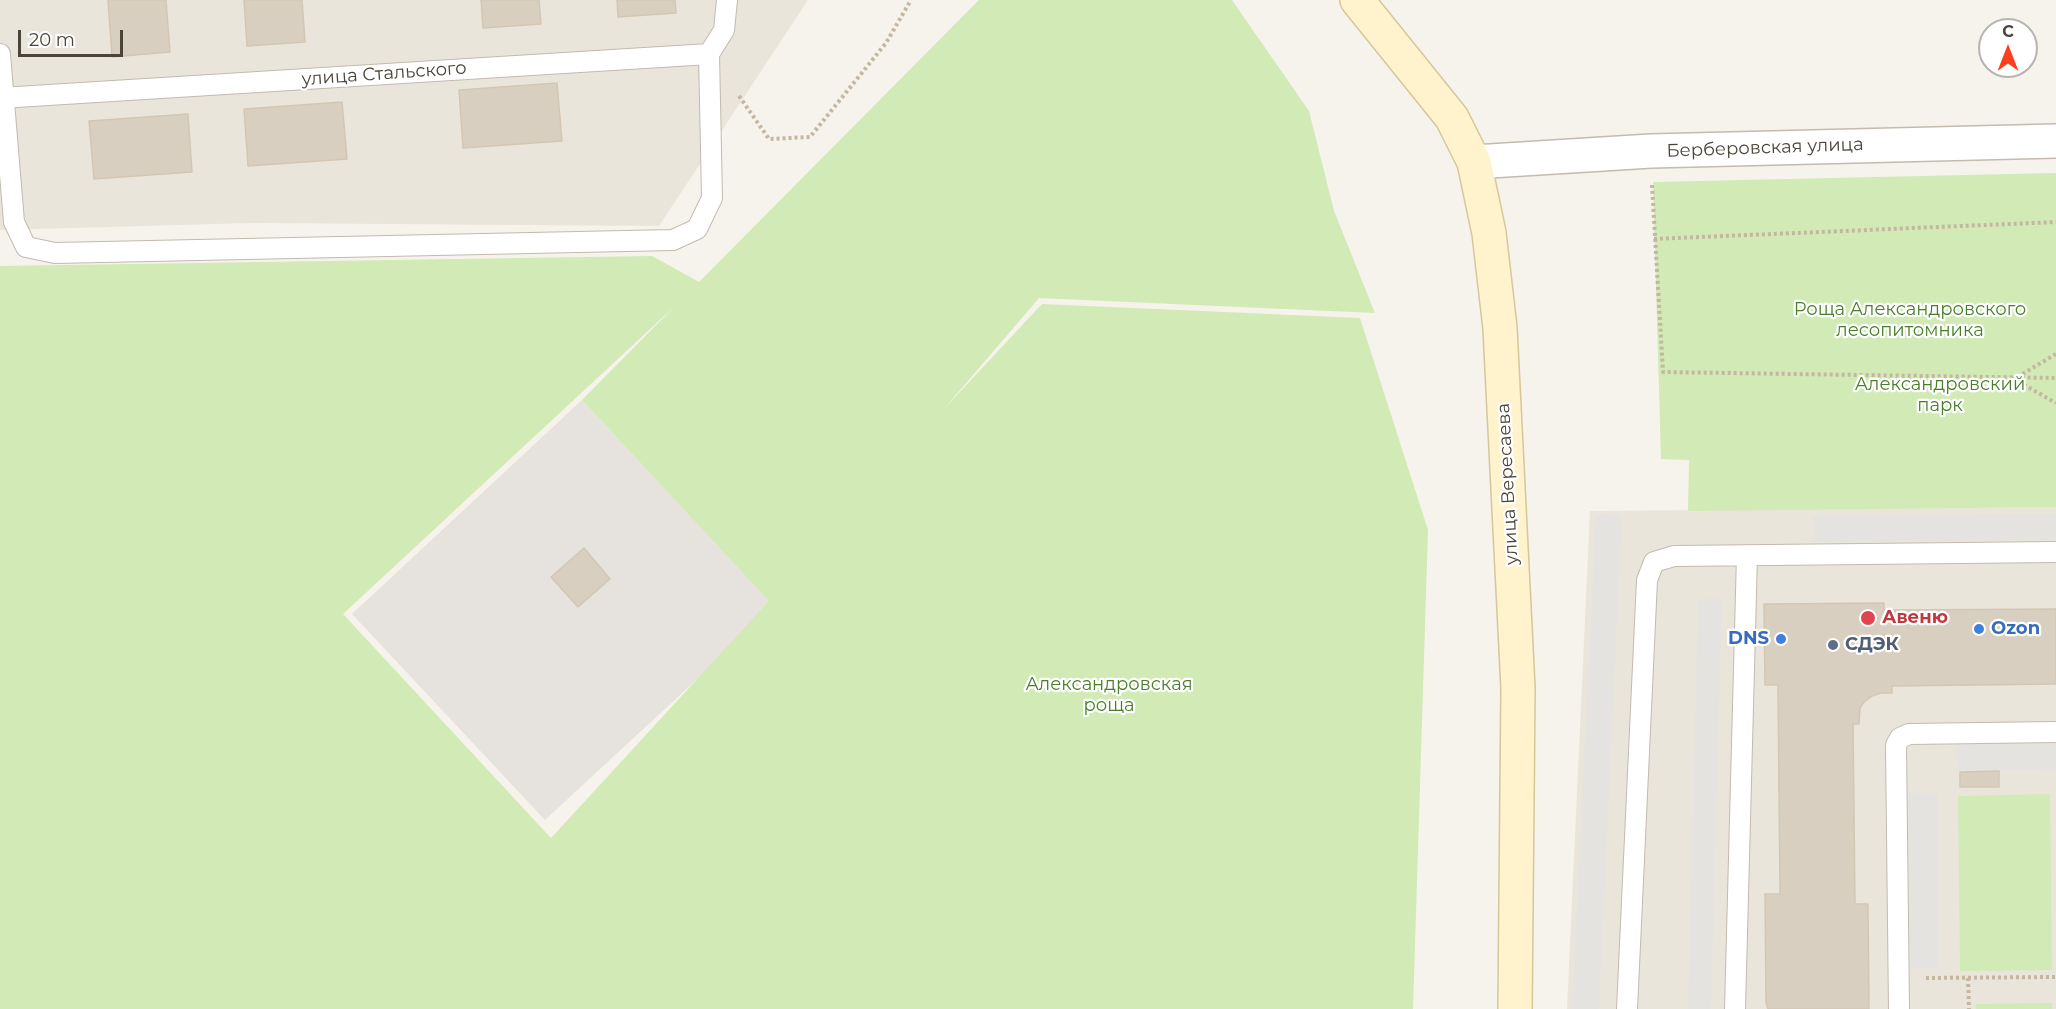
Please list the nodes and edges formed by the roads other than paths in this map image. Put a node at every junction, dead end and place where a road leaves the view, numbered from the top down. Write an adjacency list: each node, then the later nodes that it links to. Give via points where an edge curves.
1 (727, 0): 4 (lane, via 724,30)
2 (1358, 0): 7 (main road, улица Вересаева, via 1452,118)
3 (0, 54): 5 (lane)
4 (709, 54): 5 (lane, улица Стальского); 5 (lane, via 712,198 697,229 673,240 55,253 26,247 14,222)
5 (2, 98)
6 (2056, 141): 7 (street, Берберовская улица, via 1651,151)
7 (1474, 162): 11 (main road, улица Вересаева, via 1489,232 1502,351 1518,688)
8 (2056, 552): 9 (lane)
9 (1747, 555): 12 (lane, via 1674,556 1654,562 1647,580); 13 (lane)
10 (2056, 732): 14 (lane, via 1910,734 1899,738)
11 (1515, 1009)
12 (1627, 1009)
13 (1735, 1009)
14 (1899, 1009)

